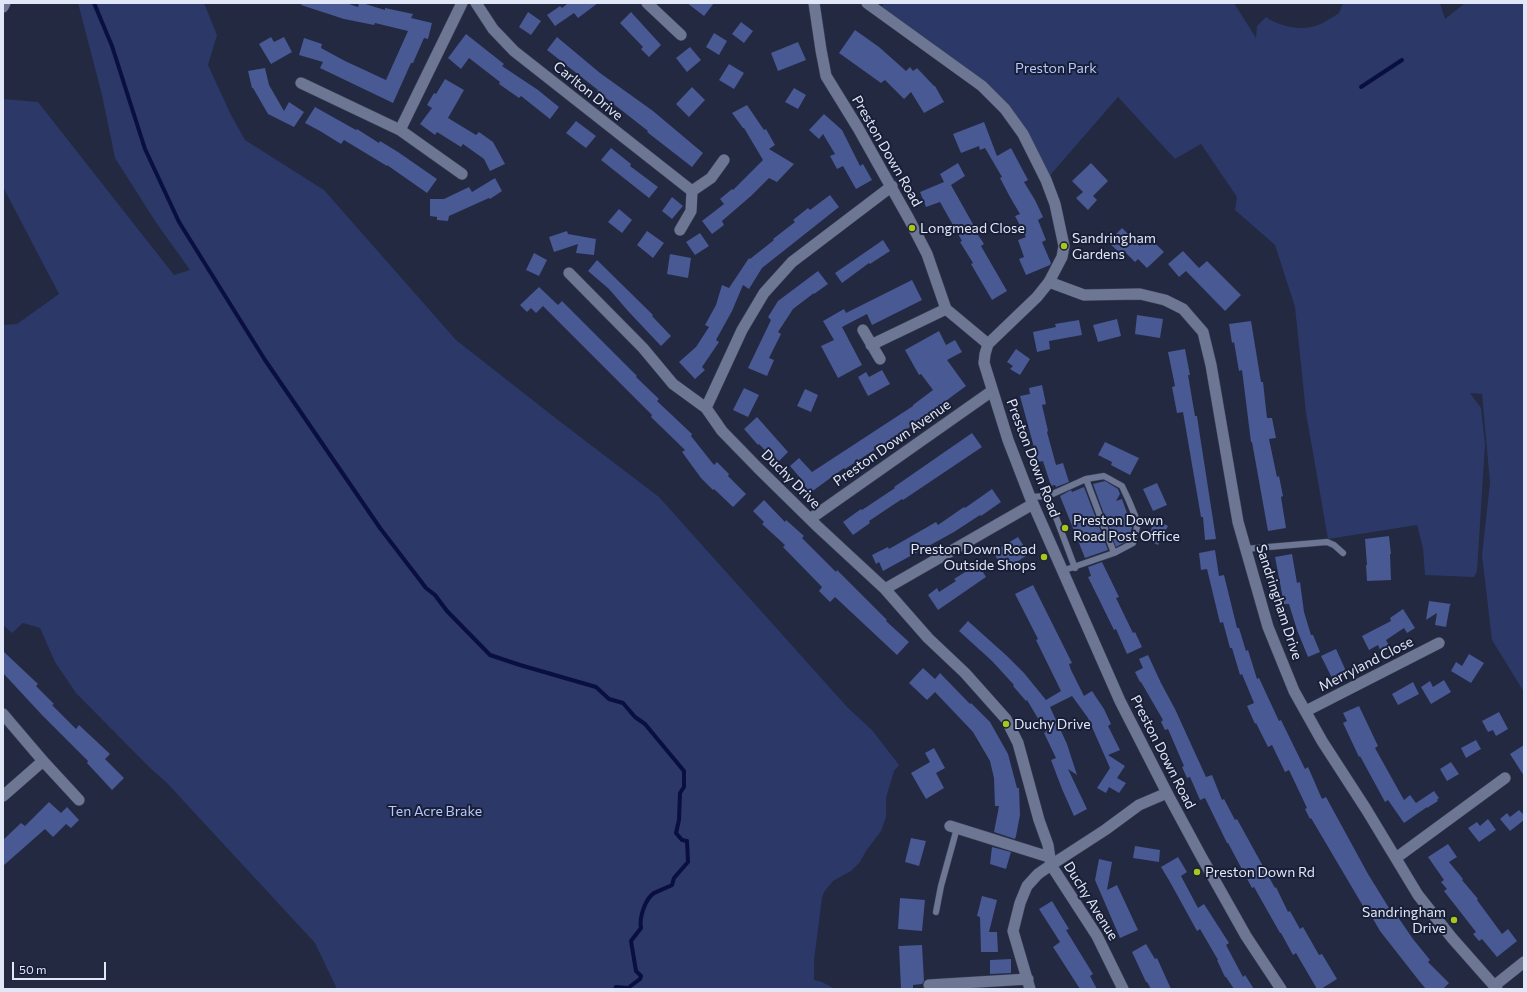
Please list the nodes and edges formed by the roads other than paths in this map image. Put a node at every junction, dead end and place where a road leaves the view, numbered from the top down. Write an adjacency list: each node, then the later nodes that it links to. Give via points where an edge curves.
1 (5, 3): 7 (street)
2 (462, 3): 10 (street)
3 (476, 3): 14 (street, Carlton Drive, via 493,29 514,51)
4 (647, 3): 8 (street)
5 (814, 3): 13 (street, Preston Down Road, via 826,76)
6 (867, 3): 17 (street, via 982,86 1005,109 1024,134 1055,204 1064,246 1062,257)
7 (3, 7)
8 (680, 35)
9 (301, 83): 10 (street)
10 (400, 130): 12 (street)
11 (724, 160): 14 (street, via 711,178)
12 (462, 174)
13 (892, 186): 18 (street, Preston Down Road, via 927,254); 24 (street, via 792,262 764,293 742,330)
14 (692, 192): 15 (street, via 691,211)
15 (680, 230)
16 (569, 273): 24 (street, Duchy Drive, via 643,348 673,384)
17 (1049, 282): 21 (street, via 1037,298); 29 (street, Sandringham Drive, via 1084,295 1140,294 1165,300 1183,309 1202,332 1211,365)
18 (946, 309): 20 (street); 21 (street)
19 (863, 330): 20 (street)
20 (871, 344): 22 (street)
21 (988, 344): 23 (street, Preston Down Road, via 984,363)
22 (880, 359)
23 (992, 391): 27 (street, Preston Down Road); 28 (street, Preston Down Avenue)
24 (706, 408): 28 (street, Duchy Drive, via 722,431)
25 (1086, 479): 26 (lane); 30 (lane); 30 (lane, via 1104,476 1122,486 1138,523 1133,544)
26 (1048, 496): 27 (lane); 32 (lane)
27 (1031, 500): 33 (street, Preston Down Road); 34 (street)
28 (810, 519): 34 (street, Duchy Drive)
29 (1245, 549): 31 (lane, via 1327,542); 36 (street, Sandringham Drive, via 1268,626 1294,692)
30 (1114, 553): 32 (lane)
31 (1343, 553)
32 (1075, 568): 33 (lane)
33 (1062, 571): 40 (street, Preston Down Road, via 1120,701)
34 (885, 589): 45 (street, Duchy Drive, via 1006,719 1018,743)
35 (1439, 643): 36 (street, Merryland Close)
36 (1306, 711): 44 (street, Sandringham Drive, via 1322,741)
37 (3, 714): 38 (street)
38 (43, 761): 41 (street); 42 (street)
39 (1505, 778): 44 (street)
40 (1167, 793): 45 (street, Duchy Avenue, via 1139,805 1106,830); 52 (street, Preston Down Road, via 1246,936)
41 (3, 796)
42 (79, 800)
43 (953, 827): 45 (street); 46 (lane)
44 (1396, 858): 50 (street, Sandringham Drive, via 1418,895)
45 (1050, 861): 48 (street, via 1027,886 1013,930); 51 (street, Duchy Avenue, via 1097,936)
46 (936, 912)
47 (1524, 962): 50 (street)
48 (1029, 984): 49 (street)
49 (929, 985)
50 (1495, 987)
51 (1123, 989)
52 (1281, 989)

